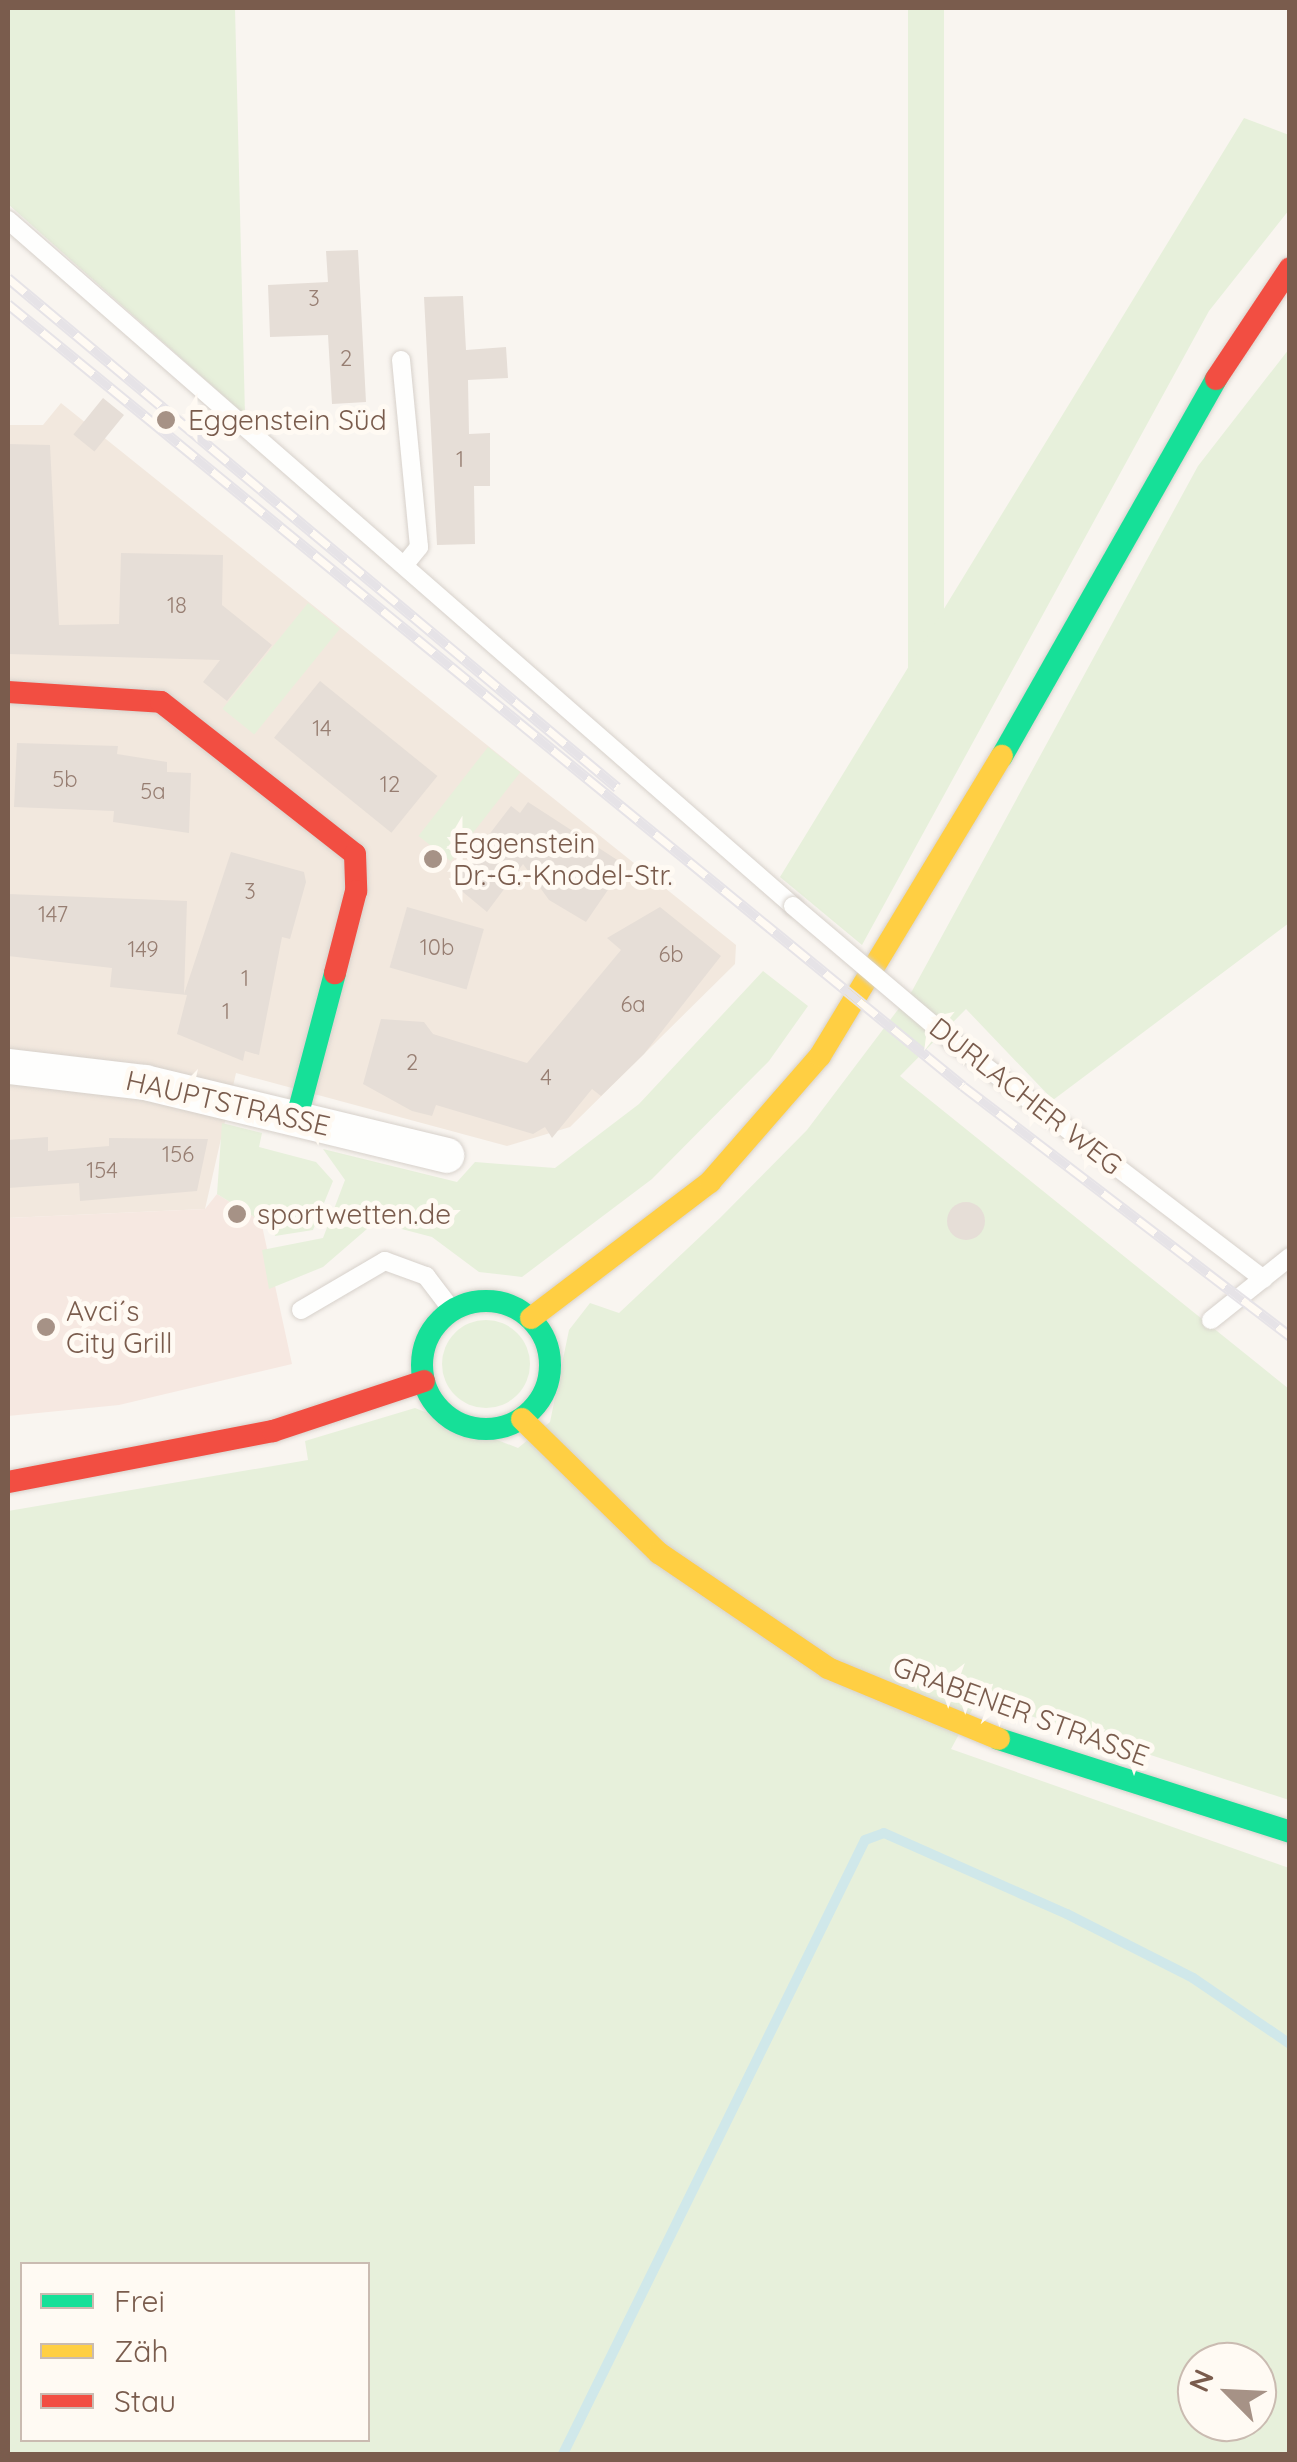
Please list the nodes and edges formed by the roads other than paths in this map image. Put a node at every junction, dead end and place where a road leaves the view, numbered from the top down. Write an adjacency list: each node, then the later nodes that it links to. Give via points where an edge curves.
1 (8, 220): 6 (lane, DURLACHER WEG)
2 (1290, 268): 4 (street)
3 (1290, 288): 4 (street)
4 (1260, 318): 15 (street, via 1186,426 945,859 820,1056 710,1182)
5 (401, 360): 6 (lane, via 420,547)
6 (405, 564): 12 (lane, DURLACHER WEG, bridge, via 956,1044)
7 (8, 692): 9 (street, via 161,702 354,854 356,891)
8 (8, 1066): 9 (street, HAUPTSTRASSE, via 145,1082)
9 (296, 1117): 10 (street, HAUPTSTRASSE)
10 (446, 1155)
11 (1290, 1257): 12 (lane)
12 (1263, 1279): 16 (lane)
13 (300, 1310): 14 (lane, via 385,1261 426,1276)
14 (452, 1310): 15 (street, via 492,1300); 17 (street, via 426,1341)
15 (531, 1318): 18 (street, via 551,1358 549,1382)
16 (1211, 1320)
17 (424, 1381): 18 (street, via 434,1403 464,1424 500,1429); 19 (street, via 273,1431)
18 (522, 1419): 20 (street, GRABENER STRASSE, via 659,1553 828,1668 942,1721)
19 (8, 1482)
20 (1290, 1832)

